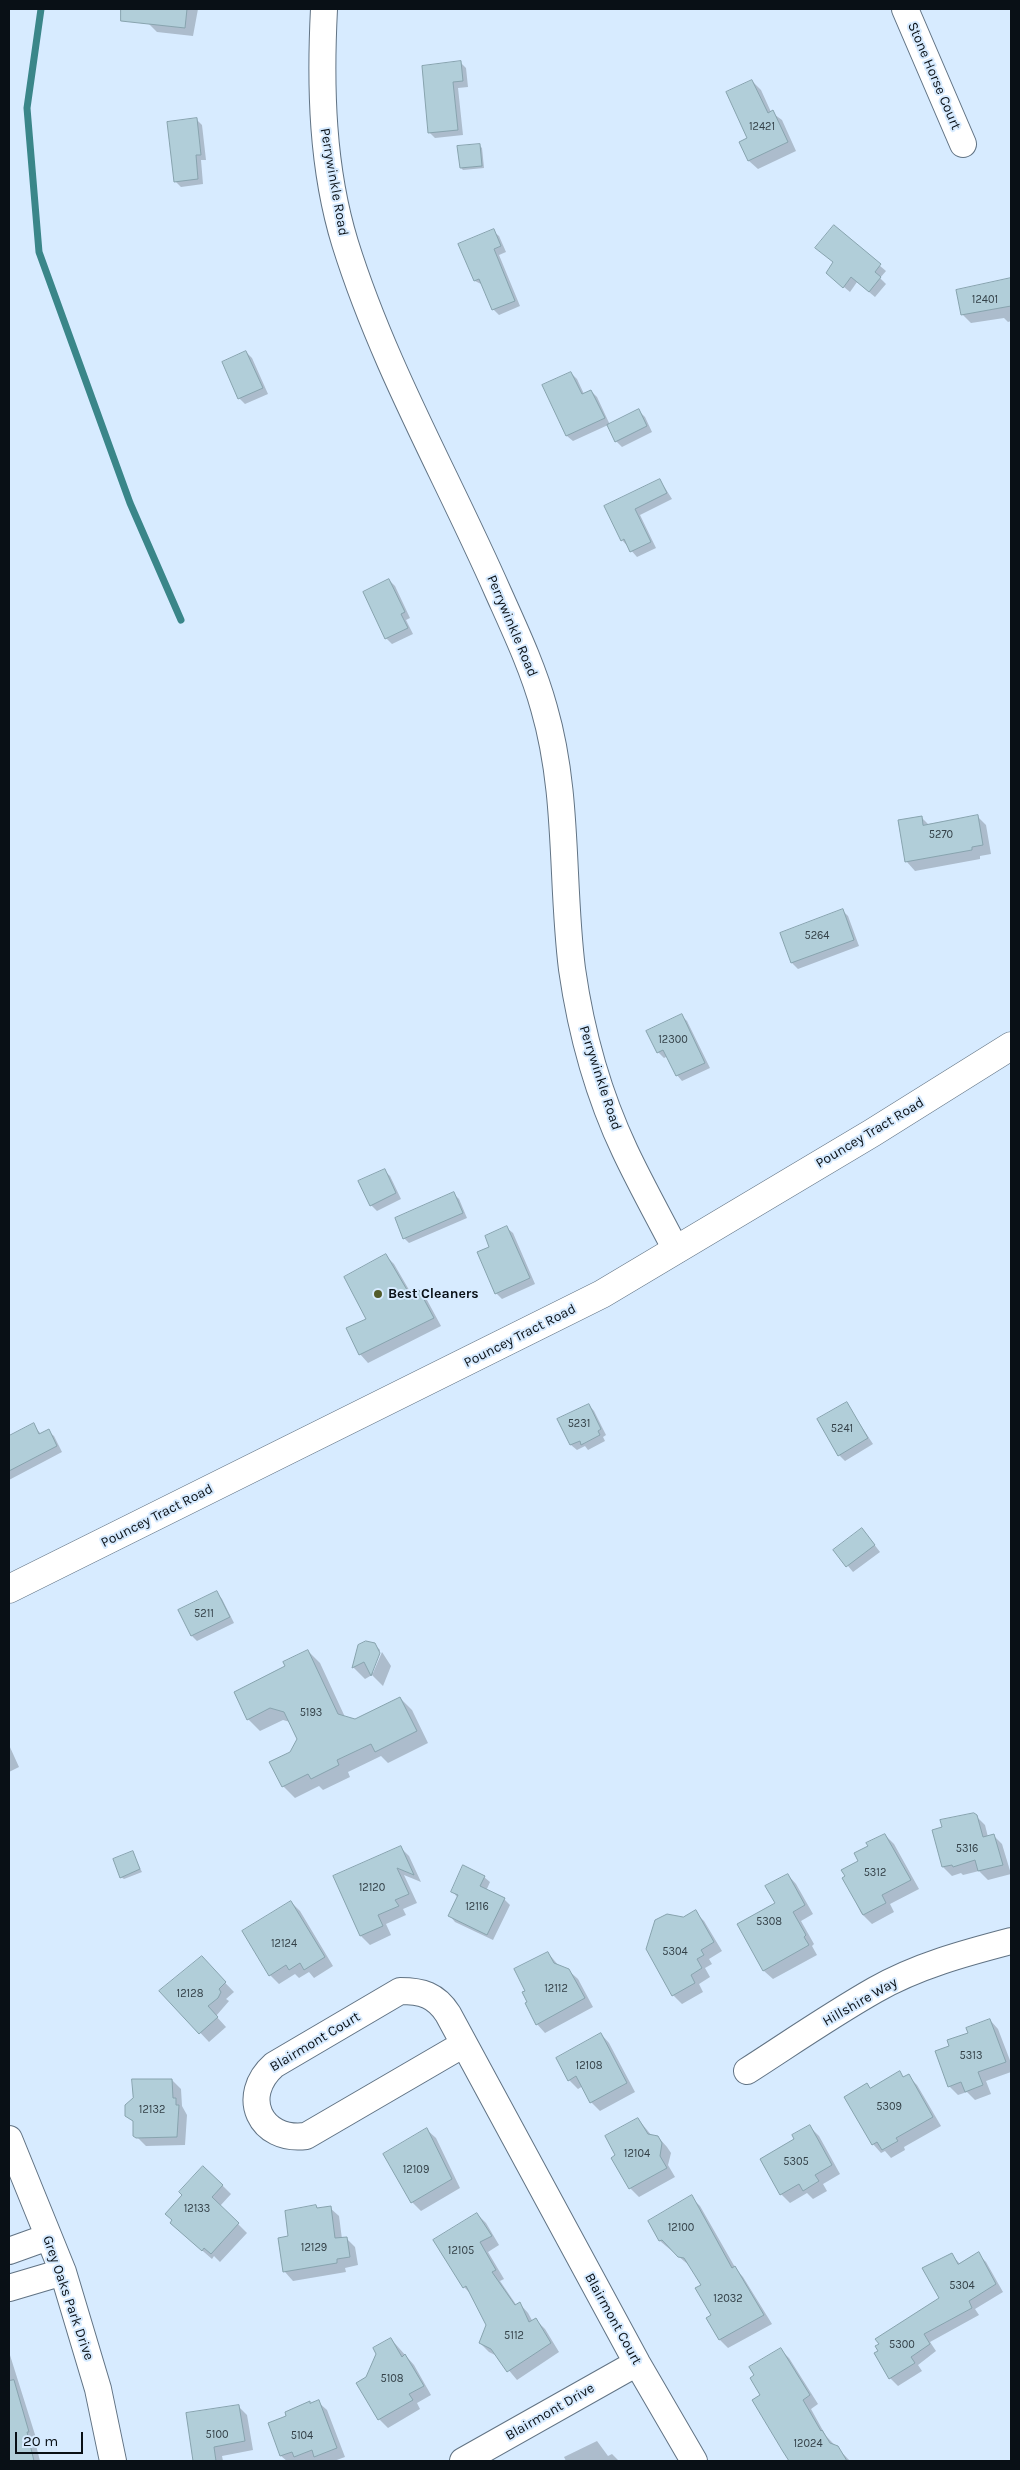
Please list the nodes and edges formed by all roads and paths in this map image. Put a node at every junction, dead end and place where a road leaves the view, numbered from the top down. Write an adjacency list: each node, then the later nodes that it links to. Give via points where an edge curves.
1 (324, 9): 5 (street, Perrywinkle Road, via 323,112 328,161 345,244 384,348 488,569 526,655 544,706 561,791 572,966 589,1055 614,1126)
2 (905, 9): 3 (street, Stone Horse Court)
3 (964, 144)
4 (1011, 1046): 5 (main road, Pouncey Tract Road)
5 (676, 1250): 6 (main road, Pouncey Tract Road, via 602,1294 507,1343)
6 (9, 1589)
7 (1011, 1941): 9 (street, Hillshire Way, via 969,1952 876,1989)
8 (464, 2044): 8 (street, Blairmont Court, via 442,2004 434,1997 400,1991 274,2066 260,2082 256,2104 265,2124 274,2131 295,2137 306,2136); 15 (street, Blairmont Court)
9 (747, 2072)
10 (9, 2139): 11 (street, Grey Oaks Park Drive)
11 (48, 2237): 12 (street); 13 (street, Grey Oaks Park Drive)
12 (9, 2251)
13 (63, 2272): 14 (street); 16 (street, Grey Oaks Park Drive, via 98,2389)
14 (9, 2288)
15 (637, 2362): 17 (street, Blairmont Drive); 18 (street, Blairmont Court)
16 (114, 2461)
17 (463, 2461)
18 (694, 2461)

